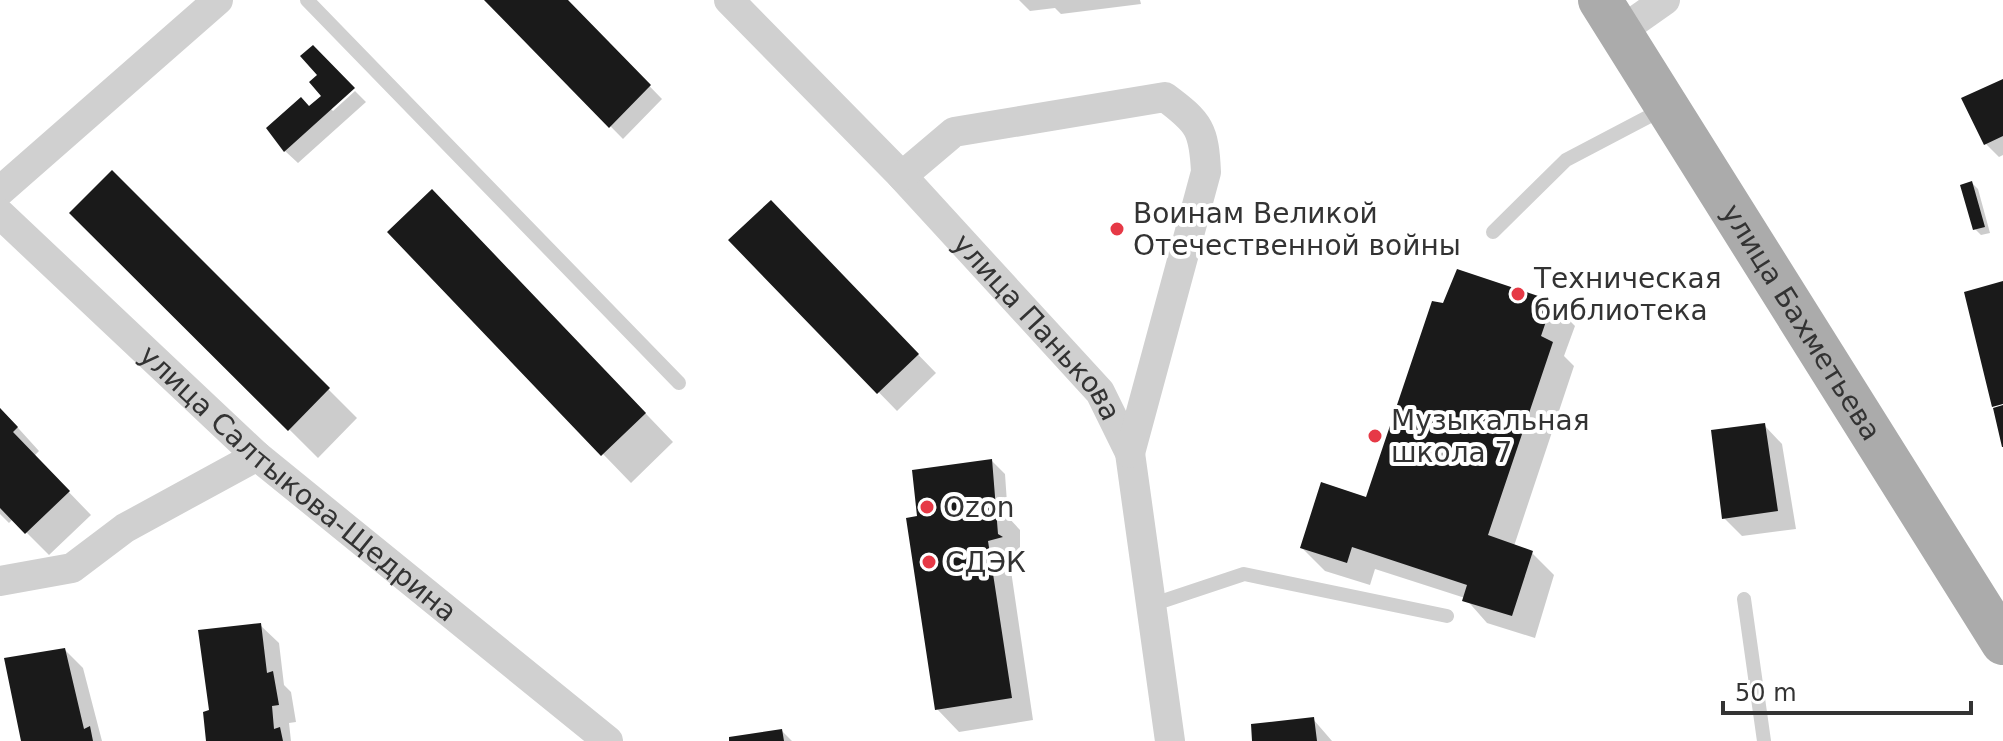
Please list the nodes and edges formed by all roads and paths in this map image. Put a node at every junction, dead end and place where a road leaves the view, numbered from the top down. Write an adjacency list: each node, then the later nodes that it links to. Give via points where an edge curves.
1 (218, 0): 8 (street)
2 (307, 0): 11 (lane)
3 (729, 0): 7 (street, улица Панькова)
4 (1665, 0): 5 (street)
5 (1610, 16): 6 (main road, улица Бахметьева)
6 (1669, 106): 10 (lane, via 1566,160); 18 (main road, улица Бахметьева)
7 (902, 176): 12 (street, улица Панькова, via 1100,392); 12 (street, via 954,132 1165,97 1190,115 1205,140 1206,172)
8 (0, 191)
9 (0, 214): 13 (street, улица Салтыкова-Щедрина)
10 (1493, 232)
11 (679, 383)
12 (1130, 453): 16 (street, улица Панькова)
13 (257, 456): 14 (street, via 125,528 72,568); 19 (street, улица Салтыкова-Щедрина)
14 (0, 581)
15 (1744, 599): 21 (lane)
16 (1151, 605): 17 (lane, via 1244,574); 20 (street, улица Панькова)
17 (1447, 616)
18 (2003, 643)
19 (608, 741)
20 (1170, 741)
21 (1764, 741)

